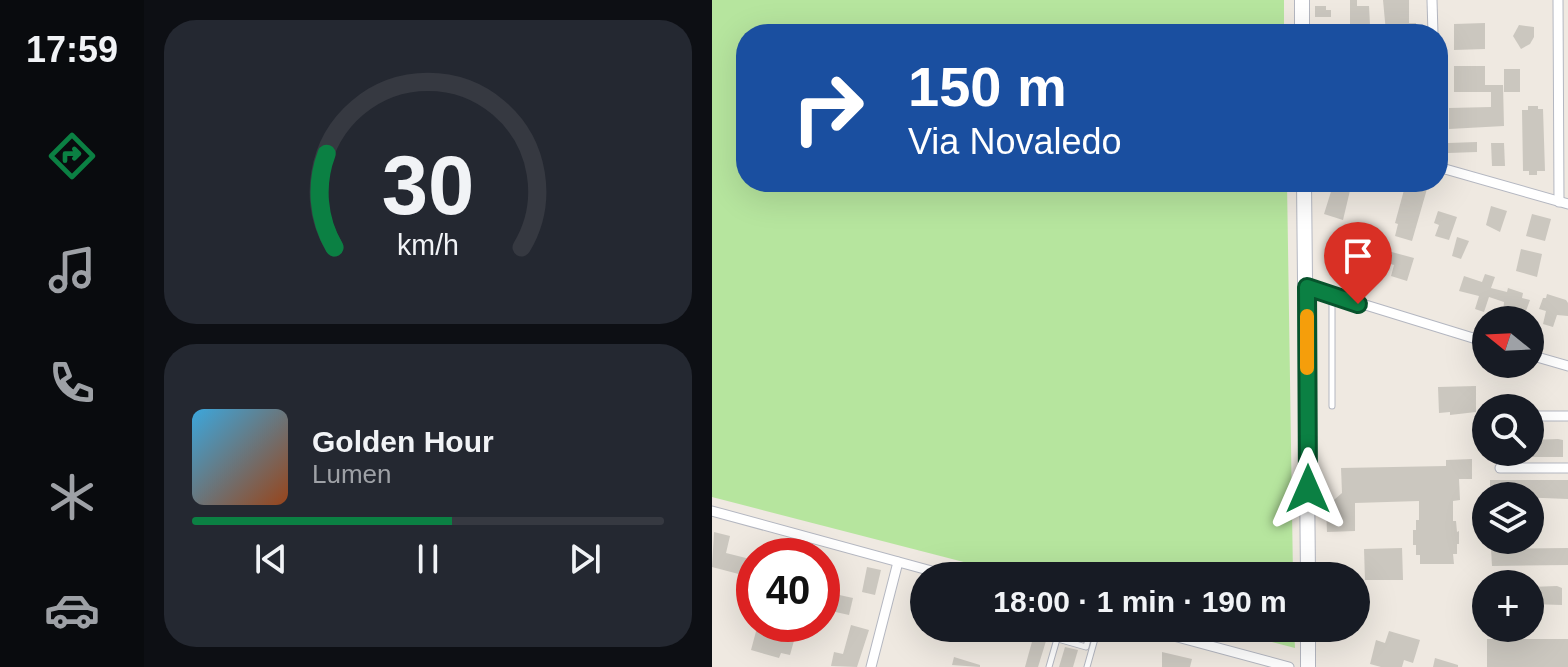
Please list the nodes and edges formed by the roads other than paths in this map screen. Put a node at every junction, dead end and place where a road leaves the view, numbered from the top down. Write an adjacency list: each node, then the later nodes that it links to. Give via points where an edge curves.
1 (1302, 0): 4 (street)
2 (1432, 0): 5 (street)
3 (1558, 0): 8 (street)
4 (1302, 24)
5 (1433, 24)
6 (1448, 170): 8 (street)
7 (1304, 192): 9 (street)
8 (1564, 203)
9 (1307, 287): 10 (street); 21 (street)
10 (1332, 297): 11 (street); 14 (lane)
11 (1472, 338)
12 (1544, 359): 13 (street)
13 (1568, 366)
14 (1332, 406)
15 (1544, 416): 16 (street)
16 (1568, 416)
17 (1500, 468): 18 (street)
18 (1568, 468)
19 (712, 511): 20 (street)
20 (898, 562): 22 (street); 29 (street)
21 (1308, 562)
22 (910, 565)
23 (1056, 642): 30 (lane)
24 (1068, 642): 25 (lane, via 1086,647)
25 (1087, 642)
26 (1094, 642): 31 (lane)
27 (1196, 642): 32 (street)
28 (1308, 642): 33 (street)
29 (871, 667)
30 (1049, 667)
31 (1087, 667)
32 (1289, 667)
33 (1308, 667)

